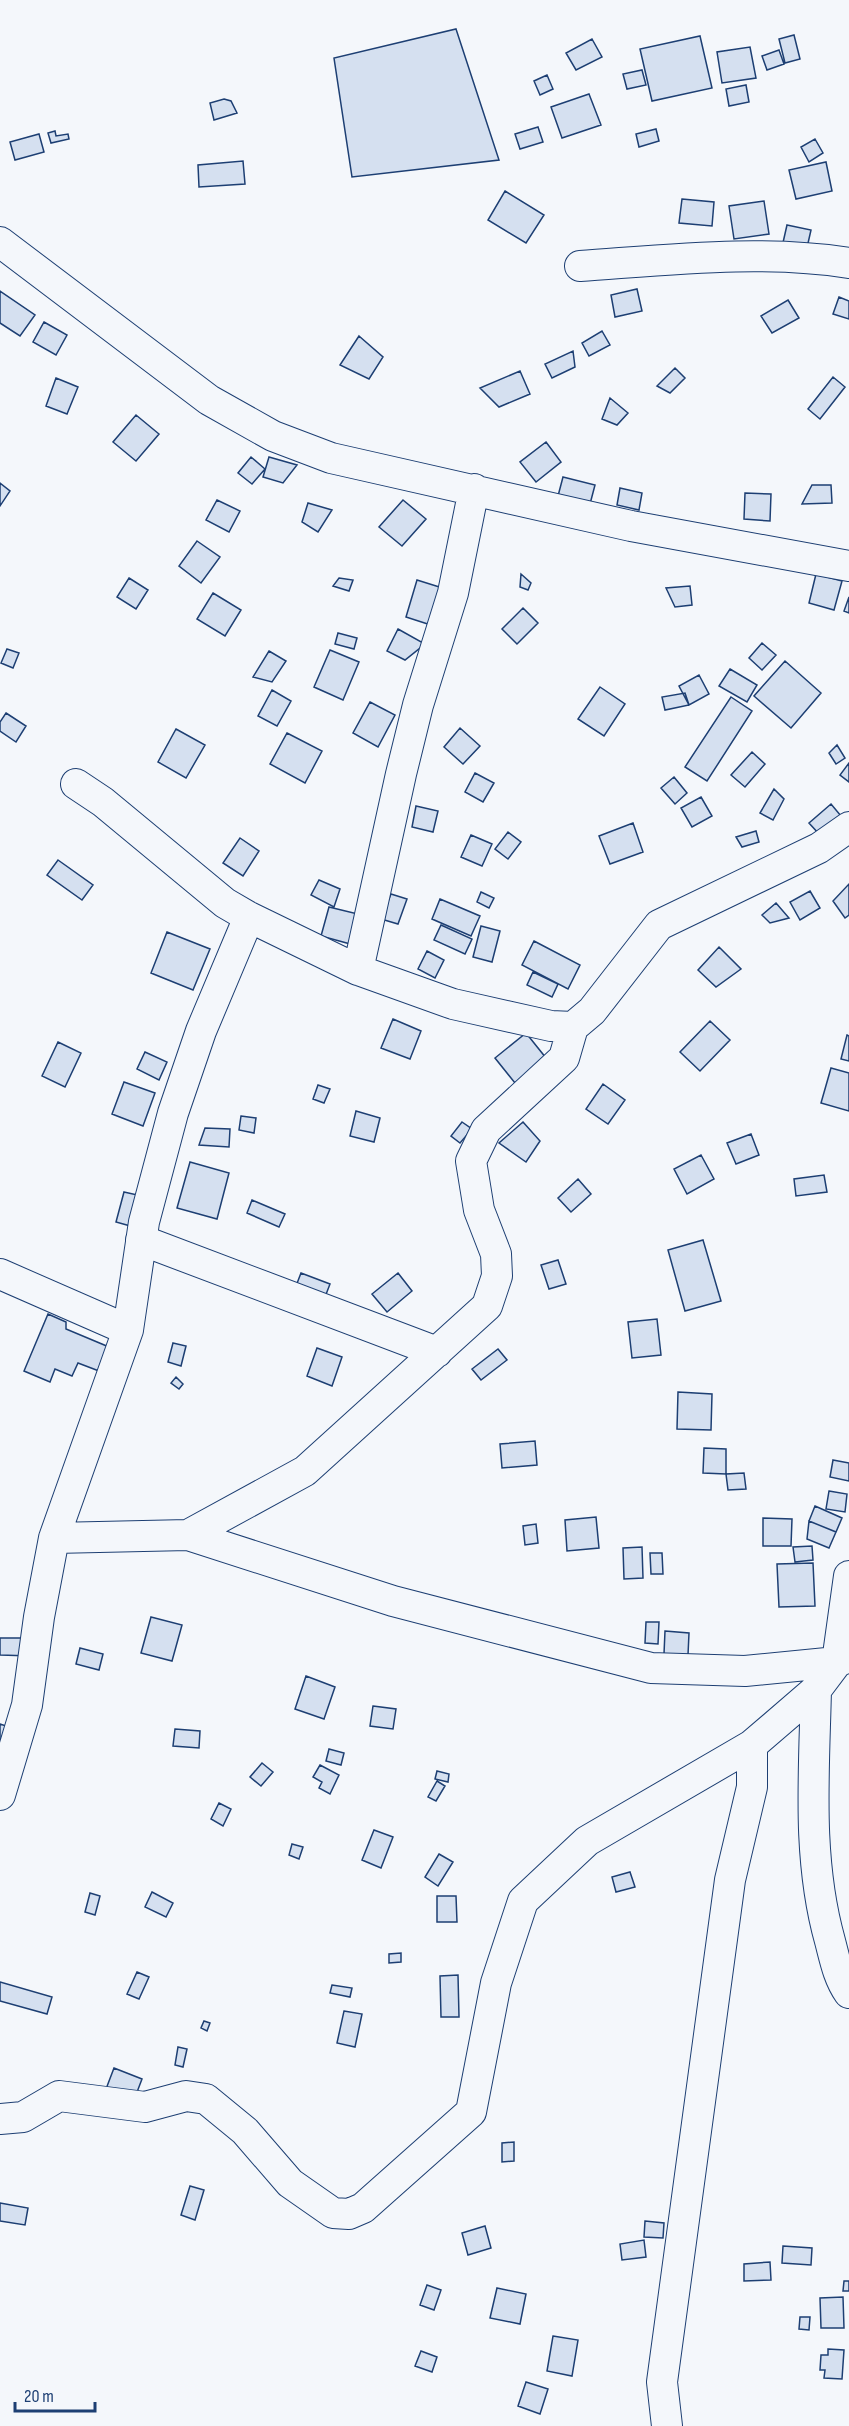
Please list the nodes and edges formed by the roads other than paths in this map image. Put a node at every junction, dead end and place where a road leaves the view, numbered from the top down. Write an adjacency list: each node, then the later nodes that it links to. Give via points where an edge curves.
1 (0, 242): 4 (street, via 209,400 273,436 331,458)
2 (849, 263): 3 (street, via 825,259 711,258)
3 (580, 266)
4 (474, 489): 5 (street, via 631,526); 9 (street, via 453,593 401,774)
5 (849, 566)
6 (76, 784): 8 (street, via 225,903)
7 (849, 827): 10 (street, via 819,848 659,925 592,1011)
8 (249, 917): 9 (street); 11 (street, via 201,1031 173,1113)
9 (358, 970): 10 (street, via 453,1004 551,1026)
10 (573, 1027): 14 (street, via 564,1058 486,1130 471,1161 479,1210 496,1254 497,1276 487,1306)
11 (141, 1240): 13 (street); 14 (street)
12 (0, 1274): 13 (street)
13 (128, 1330): 16 (street)
14 (437, 1352): 15 (street, via 305,1471)
15 (188, 1535): 16 (street); 18 (street, via 393,1601 651,1668 745,1671)
16 (54, 1538): 21 (street, via 27,1705)
17 (849, 1576): 18 (street)
18 (843, 1659): 19 (street)
19 (816, 1690): 20 (street); 22 (street, via 813,1829 818,1892 840,1980)
20 (752, 1746): 23 (street, via 587,1841 524,1901 496,1983 471,2112 363,2208 349,2214 333,2213 290,2183 246,2131 206,2099 186,2096 145,2107 59,2096 23,2117); 24 (street, via 752,1787 730,1880 662,2382)
21 (0, 1795)
22 (849, 1993)
23 (0, 2119)
24 (667, 2426)

